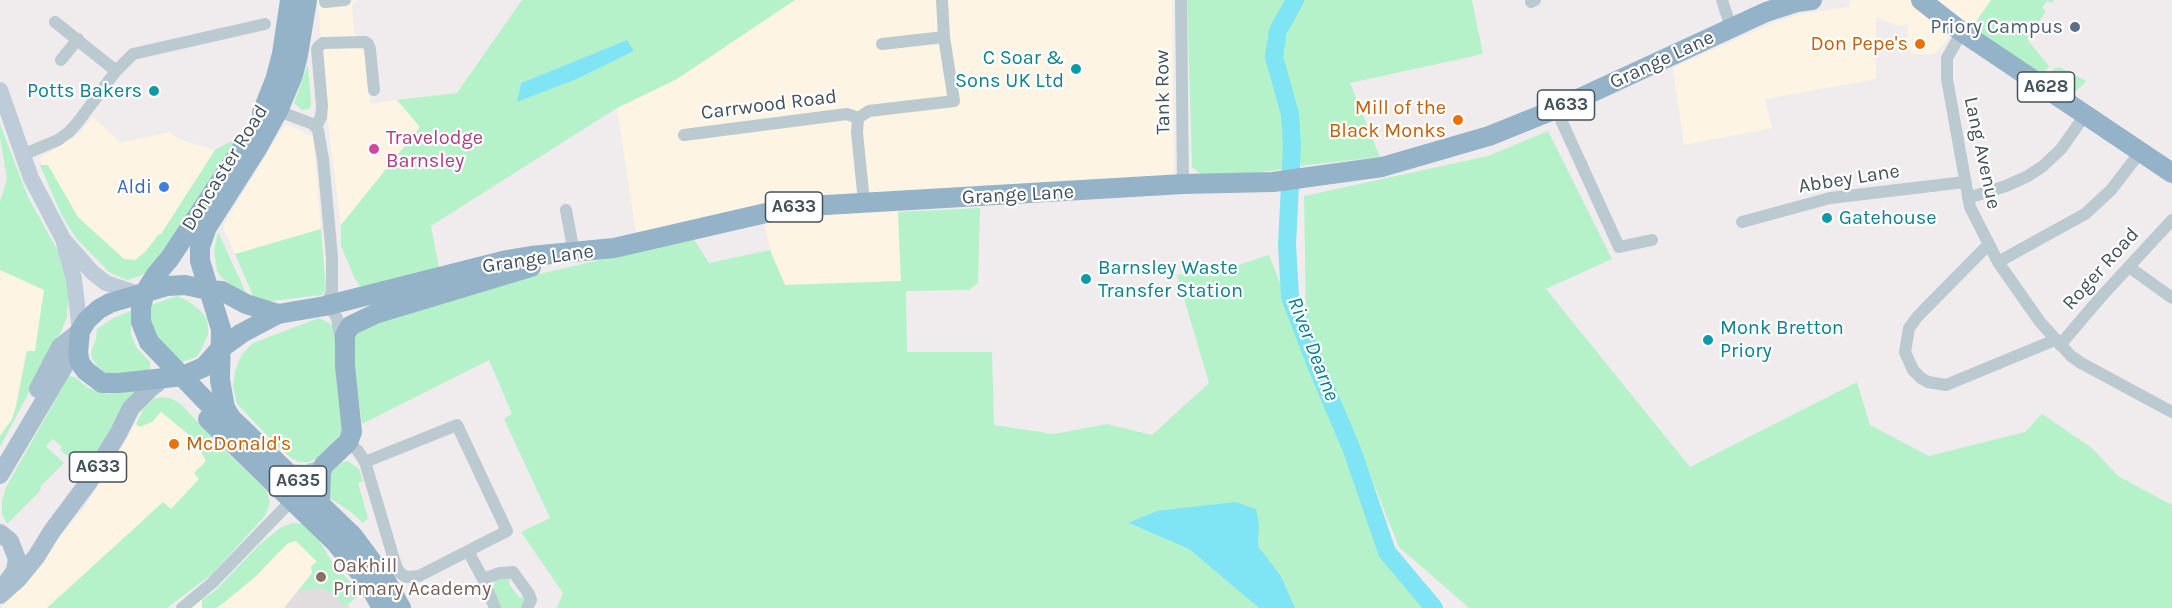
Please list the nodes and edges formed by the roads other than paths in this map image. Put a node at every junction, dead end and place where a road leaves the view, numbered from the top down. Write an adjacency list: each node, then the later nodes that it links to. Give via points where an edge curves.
1 (290, 0): 43 (highway, Doncaster Road, via 278,71 259,121)
2 (345, 0): 8 (street)
3 (942, 0): 13 (street, Carrwood Road)
4 (1181, 0): 30 (street, Tank Row)
5 (1722, 0): 11 (street)
6 (1812, 0): 11 (highway, Grange Lane / A633, via 1766,12)
7 (1921, 0): 12 (highway, A628)
8 (316, 1): 21 (highway, Doncaster Road / A635)
9 (56, 22): 14 (street)
10 (265, 24): 17 (street, via 144,50)
11 (1731, 27): 20 (highway, Grange Lane / A633)
12 (1962, 32): 22 (highway, A628); 29 (street, Lang Avenue, via 1946,64)
13 (944, 37): 15 (street); 23 (street, Carrwood Road, via 954,101 869,111)
14 (78, 39): 16 (street); 17 (street)
15 (882, 44)
16 (61, 60)
17 (116, 71): 27 (street, via 69,132)
18 (0, 90): 27 (main road)
19 (374, 90): 24 (street, via 368,44 323,43 317,49 322,106)
20 (1556, 110): 30 (highway, Grange Lane / A633, via 1489,136 1383,166 1273,182); 37 (street, via 1619,247)
21 (278, 111): 24 (street, Doncaster Road); 42 (highway, Doncaster Road / A635, via 203,237 200,261)
22 (2085, 115): 26 (highway, A628); 31 (street, via 2061,149 2043,166 2006,186)
23 (858, 118): 25 (street, Carrwood Road, via 847,114); 32 (street, Carrwood Road)
24 (316, 126): 45 (street, via 326,181 333,282)
25 (684, 135)
26 (2140, 151): 28 (highway, A628); 40 (street, via 2111,190 2085,214)
27 (22, 155): 36 (main road)
28 (2172, 173)
29 (1965, 182): 31 (street, Lang Avenue); 35 (street, Abbey Lane, via 1830,198)
30 (1183, 184): 32 (highway, Grange Lane / A633)
31 (1968, 198): 38 (street, Lang Avenue)
32 (864, 202): 39 (highway, Grange Lane / A633, via 792,207 614,248)
33 (566, 210): 39 (street)
34 (2172, 220): 41 (street, Roger Road)
35 (1742, 222)
36 (63, 239): 43 (main road, via 106,283); 47 (main road, via 75,285)
37 (1652, 240)
38 (1989, 245): 40 (street, Lang Avenue); 48 (street, via 1909,328 1905,352 1913,370 1928,382 1946,385)
39 (574, 253): 45 (highway, Grange Lane / A633, via 507,260); 50 (highway, A633, via 413,301 354,323 345,335)
40 (1998, 262): 48 (street, Lang Avenue)
41 (2129, 267): 44 (street); 48 (street, Roger Road)
42 (208, 291): 43 (highway, via 185,285); 46 (highway, Grange Lane / A633, via 222,291); 49 (highway, A635, via 219,320)
43 (142, 293): 47 (highway, via 99,309); 51 (highway, via 144,333)
44 (2172, 298)
45 (325, 306): 46 (highway, Grange Lane / A633); 50 (street, via 338,318)
46 (278, 314): 49 (highway, A633)
47 (79, 335): 51 (highway, via 80,363 98,381 109,384); 56 (main road)
48 (2058, 343): 52 (street, Lang Avenue, via 2081,363)
49 (221, 348): 51 (highway, via 204,367); 54 (highway, A635, via 220,390 225,408)
50 (345, 366): 53 (highway, A633, via 352,432)
51 (170, 378): 58 (highway); 61 (main road, A633, via 131,408 88,483)
52 (2172, 412)
53 (348, 442): 55 (street); 57 (highway)
54 (270, 454): 58 (highway, A635); 59 (highway, via 294,490)
55 (365, 462): 63 (street, via 400,573 406,577 419,576); 63 (street, via 457,425 507,531)
56 (5, 464)
57 (324, 465): 58 (street); 60 (highway, via 319,480)
58 (281, 478): 59 (highway, A635); 60 (highway, A635)
59 (292, 500): 66 (street, via 218,577); 67 (highway, A635, via 346,555)
60 (320, 502): 68 (highway, A635, via 372,560)
61 (52, 531): 62 (main road, A633, via 30,546 21,546); 65 (main road, A633, via 18,579)
62 (5, 537): 65 (main road, A633, via 16,553 16,567)
63 (468, 551): 64 (street)
64 (483, 579): 69 (street); 70 (street, via 513,572 530,594)
65 (0, 594)
66 (182, 608)
67 (382, 608)
68 (401, 608)
69 (495, 608)
70 (527, 608)

